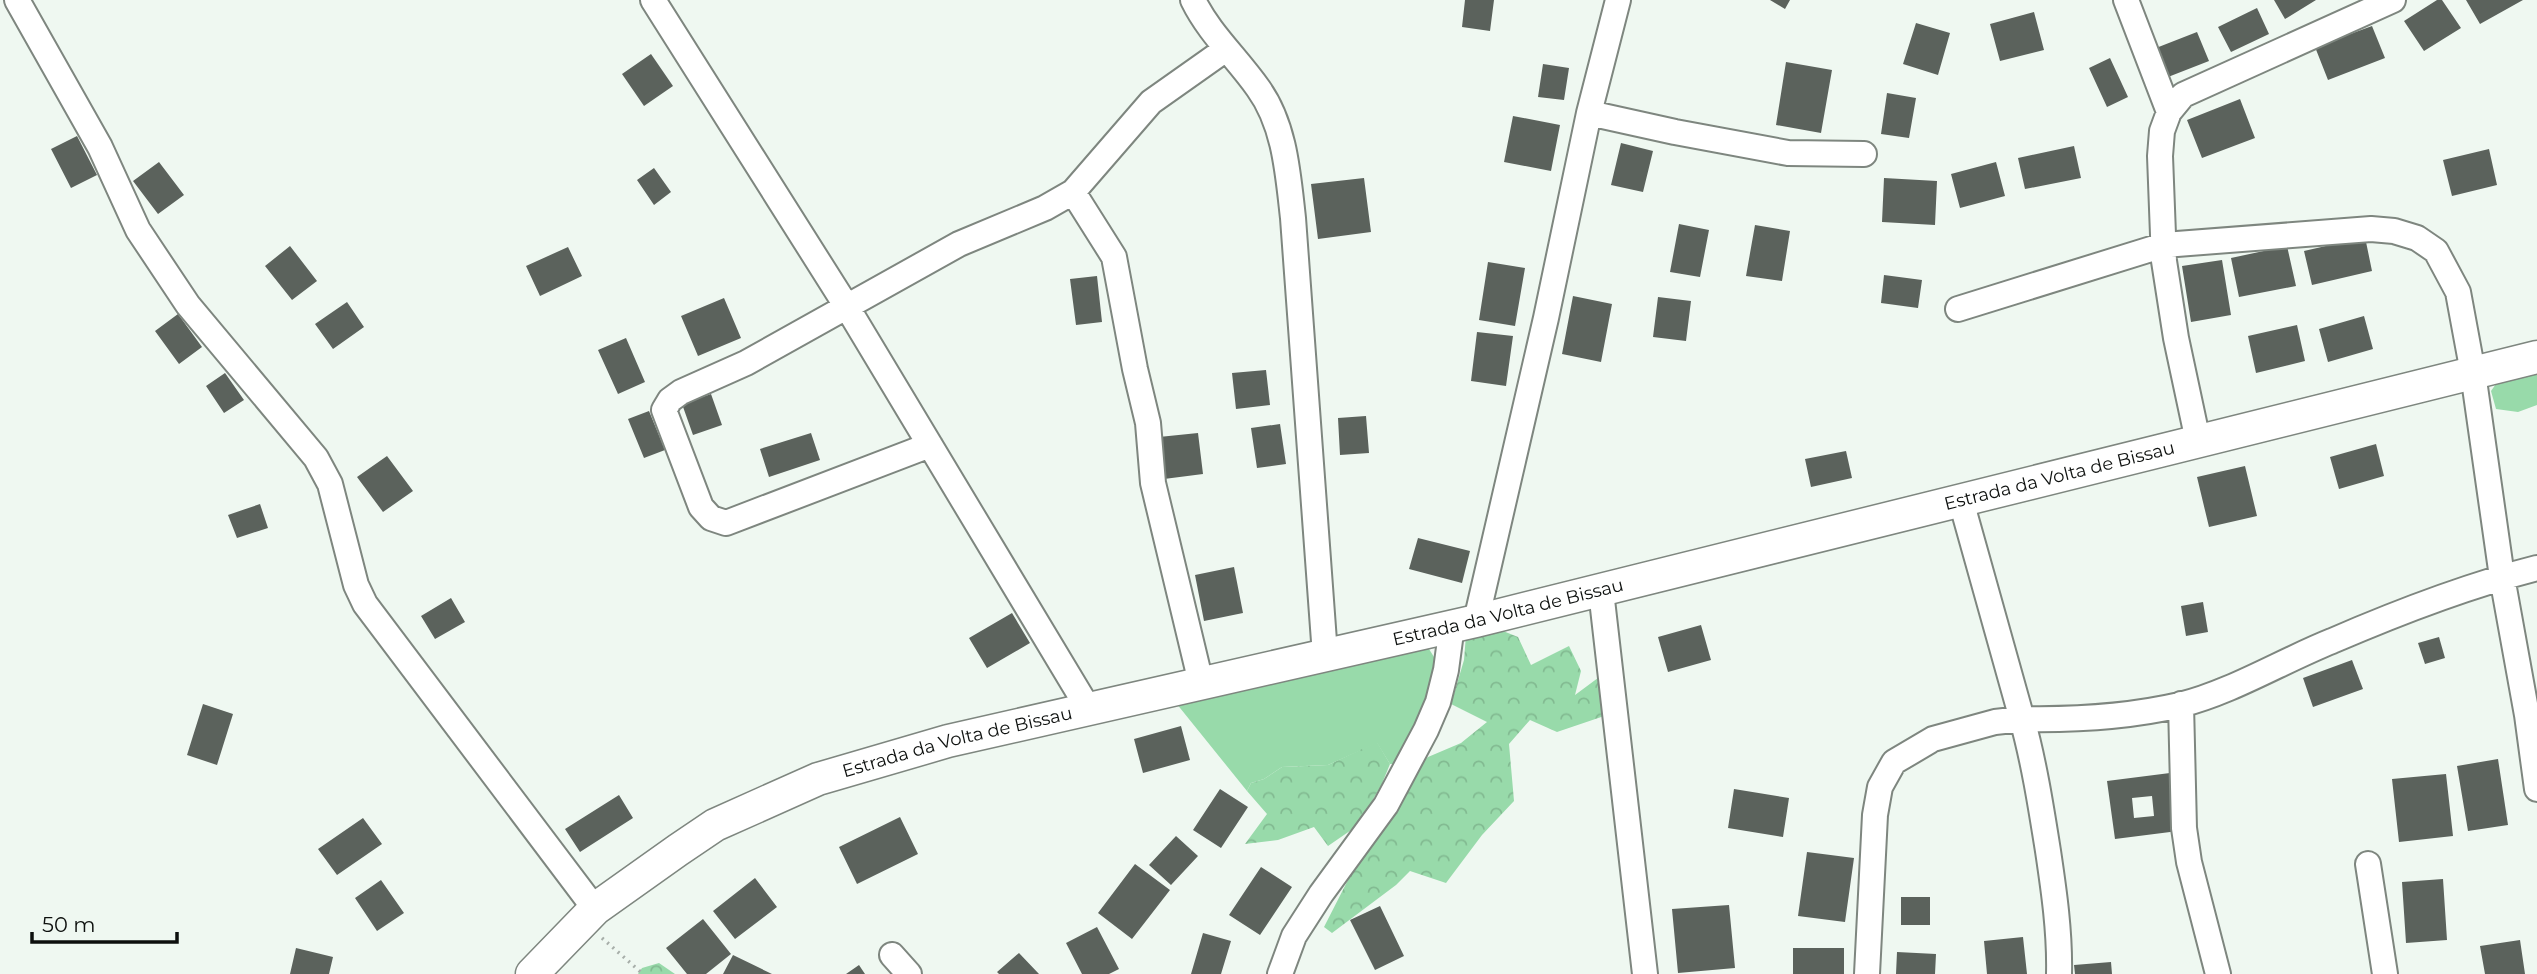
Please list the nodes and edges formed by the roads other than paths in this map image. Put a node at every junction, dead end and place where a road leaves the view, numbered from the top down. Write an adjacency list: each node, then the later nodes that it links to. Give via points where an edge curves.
1 (17, 0): 31 (street, via 100,148 138,230 188,305 316,457 330,484 365,604)
2 (653, 0): 13 (street)
3 (1193, 0): 7 (street)
4 (1618, 0): 9 (street)
5 (2126, 0): 8 (street)
6 (2393, 0): 8 (street, via 2183,95)
7 (1226, 49): 11 (street, via 1151,102); 24 (street, via 1268,104 1286,160)
8 (2169, 111): 12 (street, via 2160,156)
9 (1589, 113): 10 (street, via 1788,153); 23 (street, via 1546,318)
10 (1864, 154)
11 (1073, 192): 13 (street, via 959,244); 25 (street, via 1114,257 1148,423 1153,482)
12 (2164, 245): 14 (street); 16 (street, via 2371,229 2417,238 2436,251 2458,292); 17 (street)
13 (847, 307): 18 (street); 18 (street, via 670,400 664,410 701,507 726,523)
14 (1958, 309)
15 (2537, 358): 16 (main road, Estrada da Volta de Bissau)
16 (2473, 373): 17 (main road, Estrada da Volta de Bissau); 21 (street)
17 (2198, 441): 19 (main road, Estrada da Volta de Bissau)
18 (930, 445): 27 (street)
19 (1961, 501): 22 (main road, Estrada da Volta de Bissau); 28 (street)
20 (2537, 568): 21 (street)
21 (2502, 577): 26 (street, via 2413,607); 29 (street)
22 (1601, 591): 23 (main road, Estrada da Volta de Bissau); 36 (street)
23 (1464, 623): 24 (main road, Estrada da Volta de Bissau); 35 (street, via 1426,730 1386,805 1294,936)
24 (1325, 655): 25 (main road, Estrada da Volta de Bissau)
25 (1201, 683): 27 (main road, Estrada da Volta de Bissau)
26 (2181, 704): 28 (street, via 2094,719); 39 (street, via 2184,828)
27 (1088, 708): 31 (main road, Estrada da Volta de Bissau, via 948,741 818,779 715,825)
28 (2022, 719): 37 (street, via 1933,739 1894,762 1880,787 1875,815); 38 (street, via 2043,815)
29 (2537, 789)
30 (2368, 864): 40 (street)
31 (589, 914): 33 (main road, Estrada da Volta de Bissau)
32 (892, 955): 34 (street)
33 (532, 974)
34 (909, 974)
35 (1280, 974)
36 (1645, 974)
37 (1867, 974)
38 (2059, 974)
39 (2218, 974)
40 (2385, 974)

